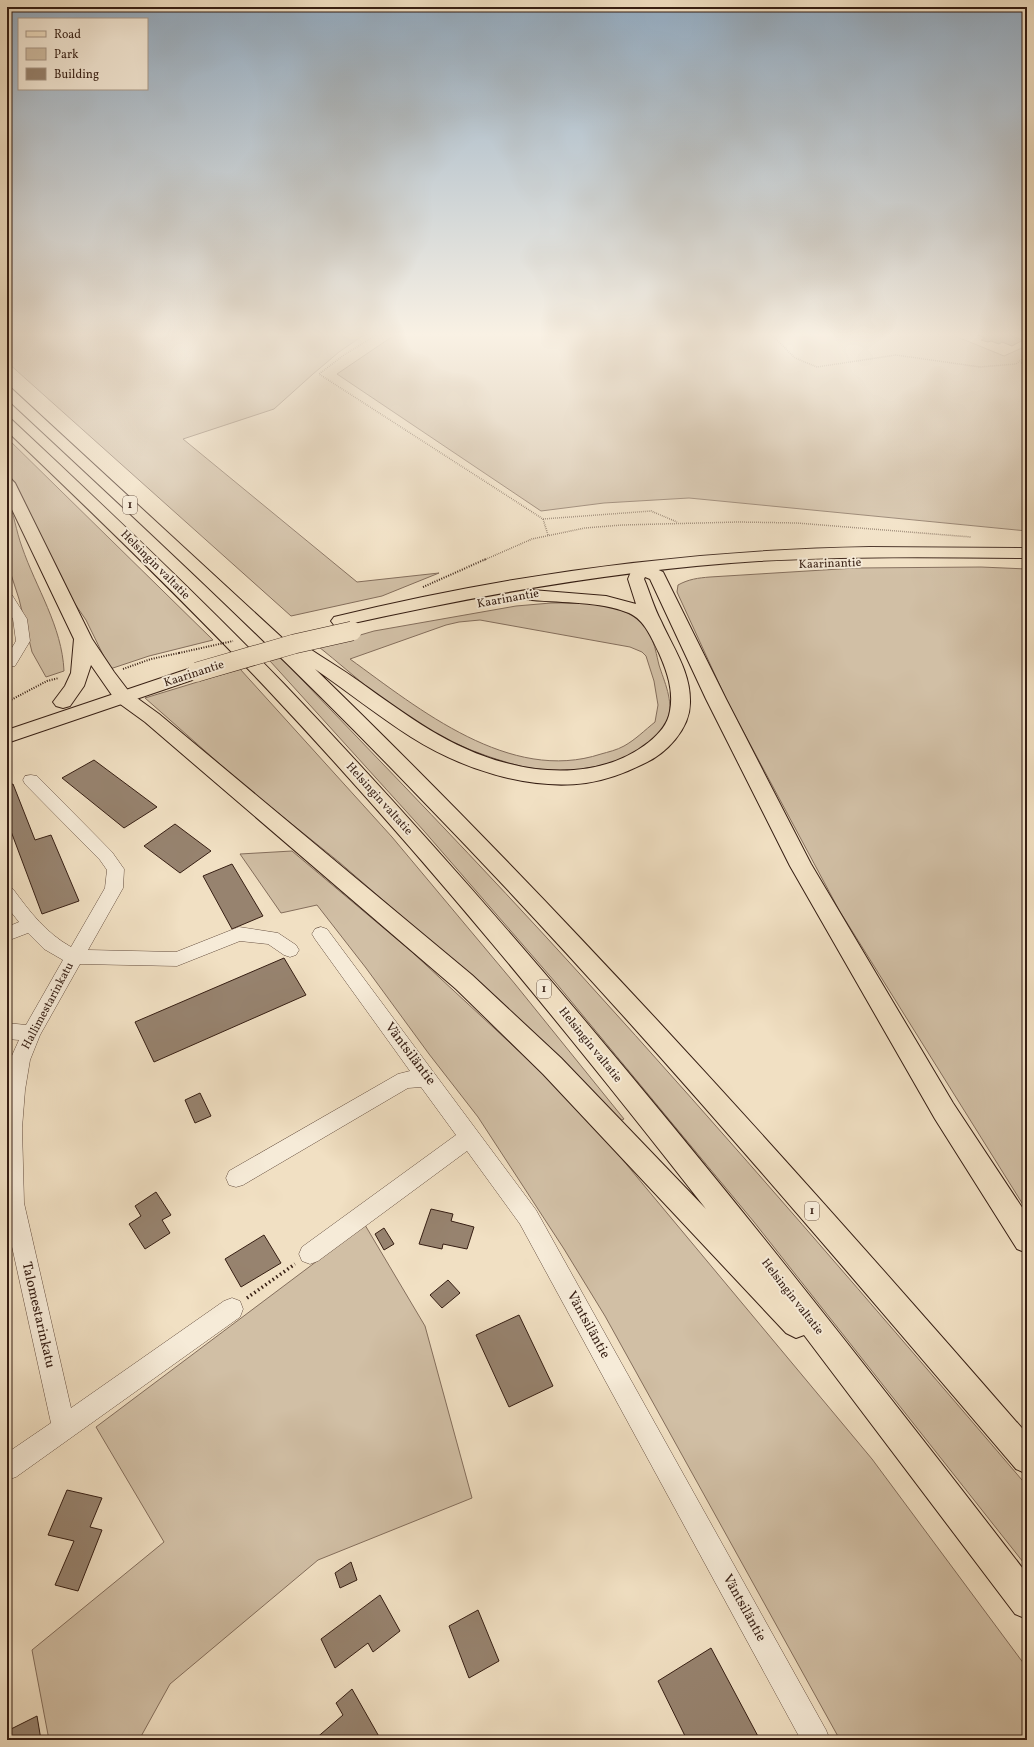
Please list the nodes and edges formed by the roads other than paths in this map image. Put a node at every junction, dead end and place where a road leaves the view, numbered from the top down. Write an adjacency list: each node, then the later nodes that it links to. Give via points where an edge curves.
1 (30, 414): 9 (main road, Helsingin valtatie / 1)
2 (7, 424): 35 (main road, Helsingin valtatie / 1, via 141,550 227,636 312,725 431,857 547,992 670,1143)
3 (7, 483): 12 (main road)
4 (1027, 553): 6 (main road, Kaarinantie, via 819,553 734,558)
5 (1027, 563): 6 (main road, Kaarinantie, via 923,561)
6 (644, 574): 7 (main road, Kaarinantie); 10 (main road); 11 (main road, Kaarinantie, via 562,578 461,595); 32 (main road, via 716,700 801,866 940,1104)
7 (532, 594): 10 (main road, via 606,601 637,610); 11 (main road, Kaarinantie)
8 (7, 598): 13 (street, via 20,618 23,641)
9 (252, 618): 10 (main road, via 425,736 486,765 526,775 570,778 591,775 628,764 662,742 674,729 680,716 680,686 669,654); 37 (main road, Helsingin valtatie / 1, via 362,726 594,967 728,1114)
10 (652, 622)
11 (346, 626): 14 (main road, Kaarinantie, bridge, via 294,644 192,667)
12 (83, 639): 14 (main road); 15 (main road, via 80,677 75,688)
13 (10, 663)
14 (119, 691): 15 (main road, Kaarinantie); 17 (main road, Kaarinantie); 35 (main road, via 464,982 552,1066)
15 (63, 702): 16 (main road, Kaarinantie)
16 (7, 722)
17 (7, 738)
18 (31, 780): 24 (street, Hallimestarinkatu, via 116,869 114,888)
19 (7, 894): 20 (street)
20 (31, 925): 21 (street); 24 (street, via 50,944)
21 (7, 934)
22 (321, 934): 27 (street, Väntsiläntie)
23 (290, 950): 24 (street, via 272,938 239,934 177,959)
24 (73, 957): 26 (street, Hallimestarinkatu)
25 (7, 1030): 26 (street)
26 (31, 1033): 28 (street, Hallimestarinkatu)
27 (427, 1078): 29 (street, Väntsiläntie); 30 (street, via 405,1080)
28 (11, 1090): 31 (street, Hallimestarinkatu)
29 (470, 1137): 33 (street); 40 (street, Väntsiläntie, via 528,1217)
30 (236, 1178)
31 (10, 1204): 36 (street, Talomestarinkatu)
32 (1027, 1240)
33 (310, 1254)
34 (232, 1309): 36 (street)
35 (890, 1421): 39 (main road, Helsingin valtatie / 1)
36 (64, 1428): 38 (street)
37 (1027, 1458)
38 (7, 1468)
39 (1027, 1602)
40 (816, 1740)

